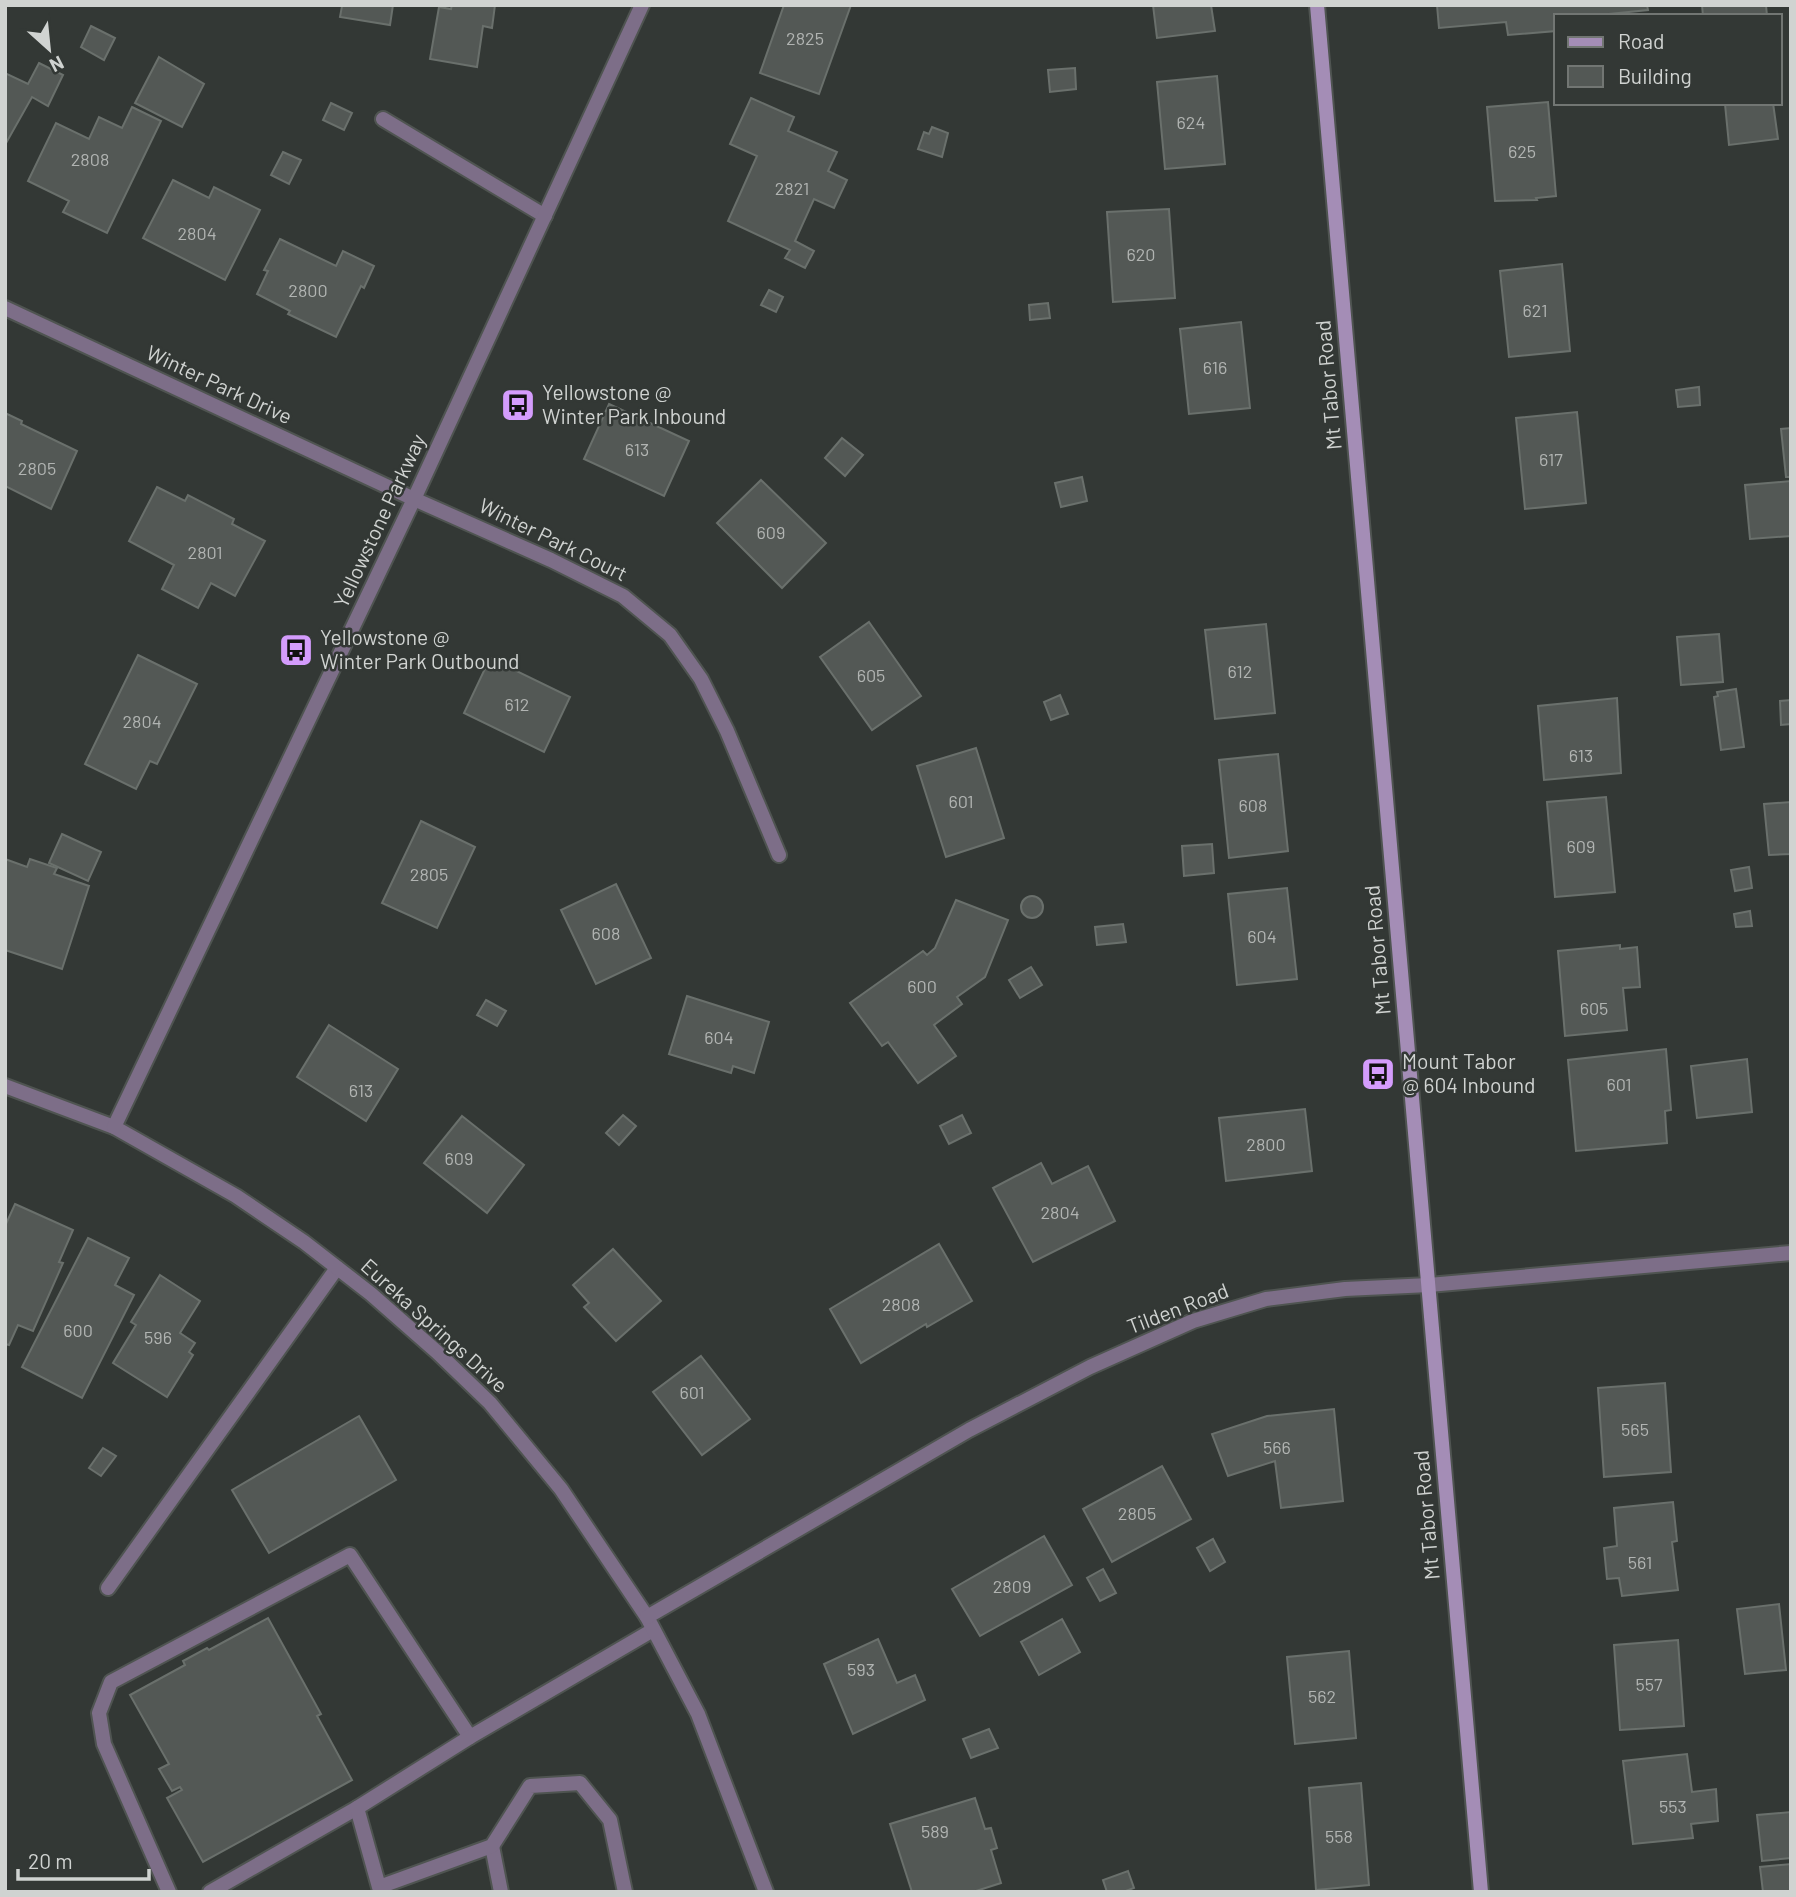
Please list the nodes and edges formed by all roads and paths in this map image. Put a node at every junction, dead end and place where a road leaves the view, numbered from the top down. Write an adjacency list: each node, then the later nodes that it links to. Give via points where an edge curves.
1 (642, 5): 4 (street, Yellowstone Parkway)
2 (1317, 5): 12 (street, Mt Tabor Road)
3 (383, 119): 4 (street)
4 (545, 216): 6 (street, Yellowstone Parkway)
5 (5, 308): 6 (street, Winter Park Drive)
6 (414, 499): 7 (street, Winter Park Court, via 551,559 622,596 670,635 701,679 727,730); 9 (street, Yellowstone Parkway)
7 (779, 855)
8 (5, 1086): 9 (street, Eureka Springs Drive)
9 (114, 1127): 11 (street, Eureka Springs Drive, via 236,1196)
10 (1791, 1253): 12 (street, Tilden Road)
11 (337, 1268): 13 (street); 14 (street, Eureka Springs Drive, via 438,1352 490,1403 561,1489)
12 (1429, 1285): 14 (street, Tilden Road, via 1266,1299 1194,1321 1090,1367 969,1430); 24 (street, Mt Tabor Road)
13 (108, 1588)
14 (650, 1624): 15 (street, Tilden Road); 23 (street, Eureka Springs Drive, via 698,1714)
15 (470, 1737): 16 (street, Tilden Road); 19 (street, via 349,1555 111,1682 99,1713 104,1744)
16 (356, 1808): 18 (street); 20 (street, Tilden Road)
17 (492, 1846): 18 (street); 21 (street); 22 (street, via 530,1786 580,1783 610,1820)
18 (380, 1889)
19 (170, 1892)
20 (210, 1892)
21 (501, 1892)
22 (625, 1892)
23 (766, 1892)
24 (1481, 1892)

